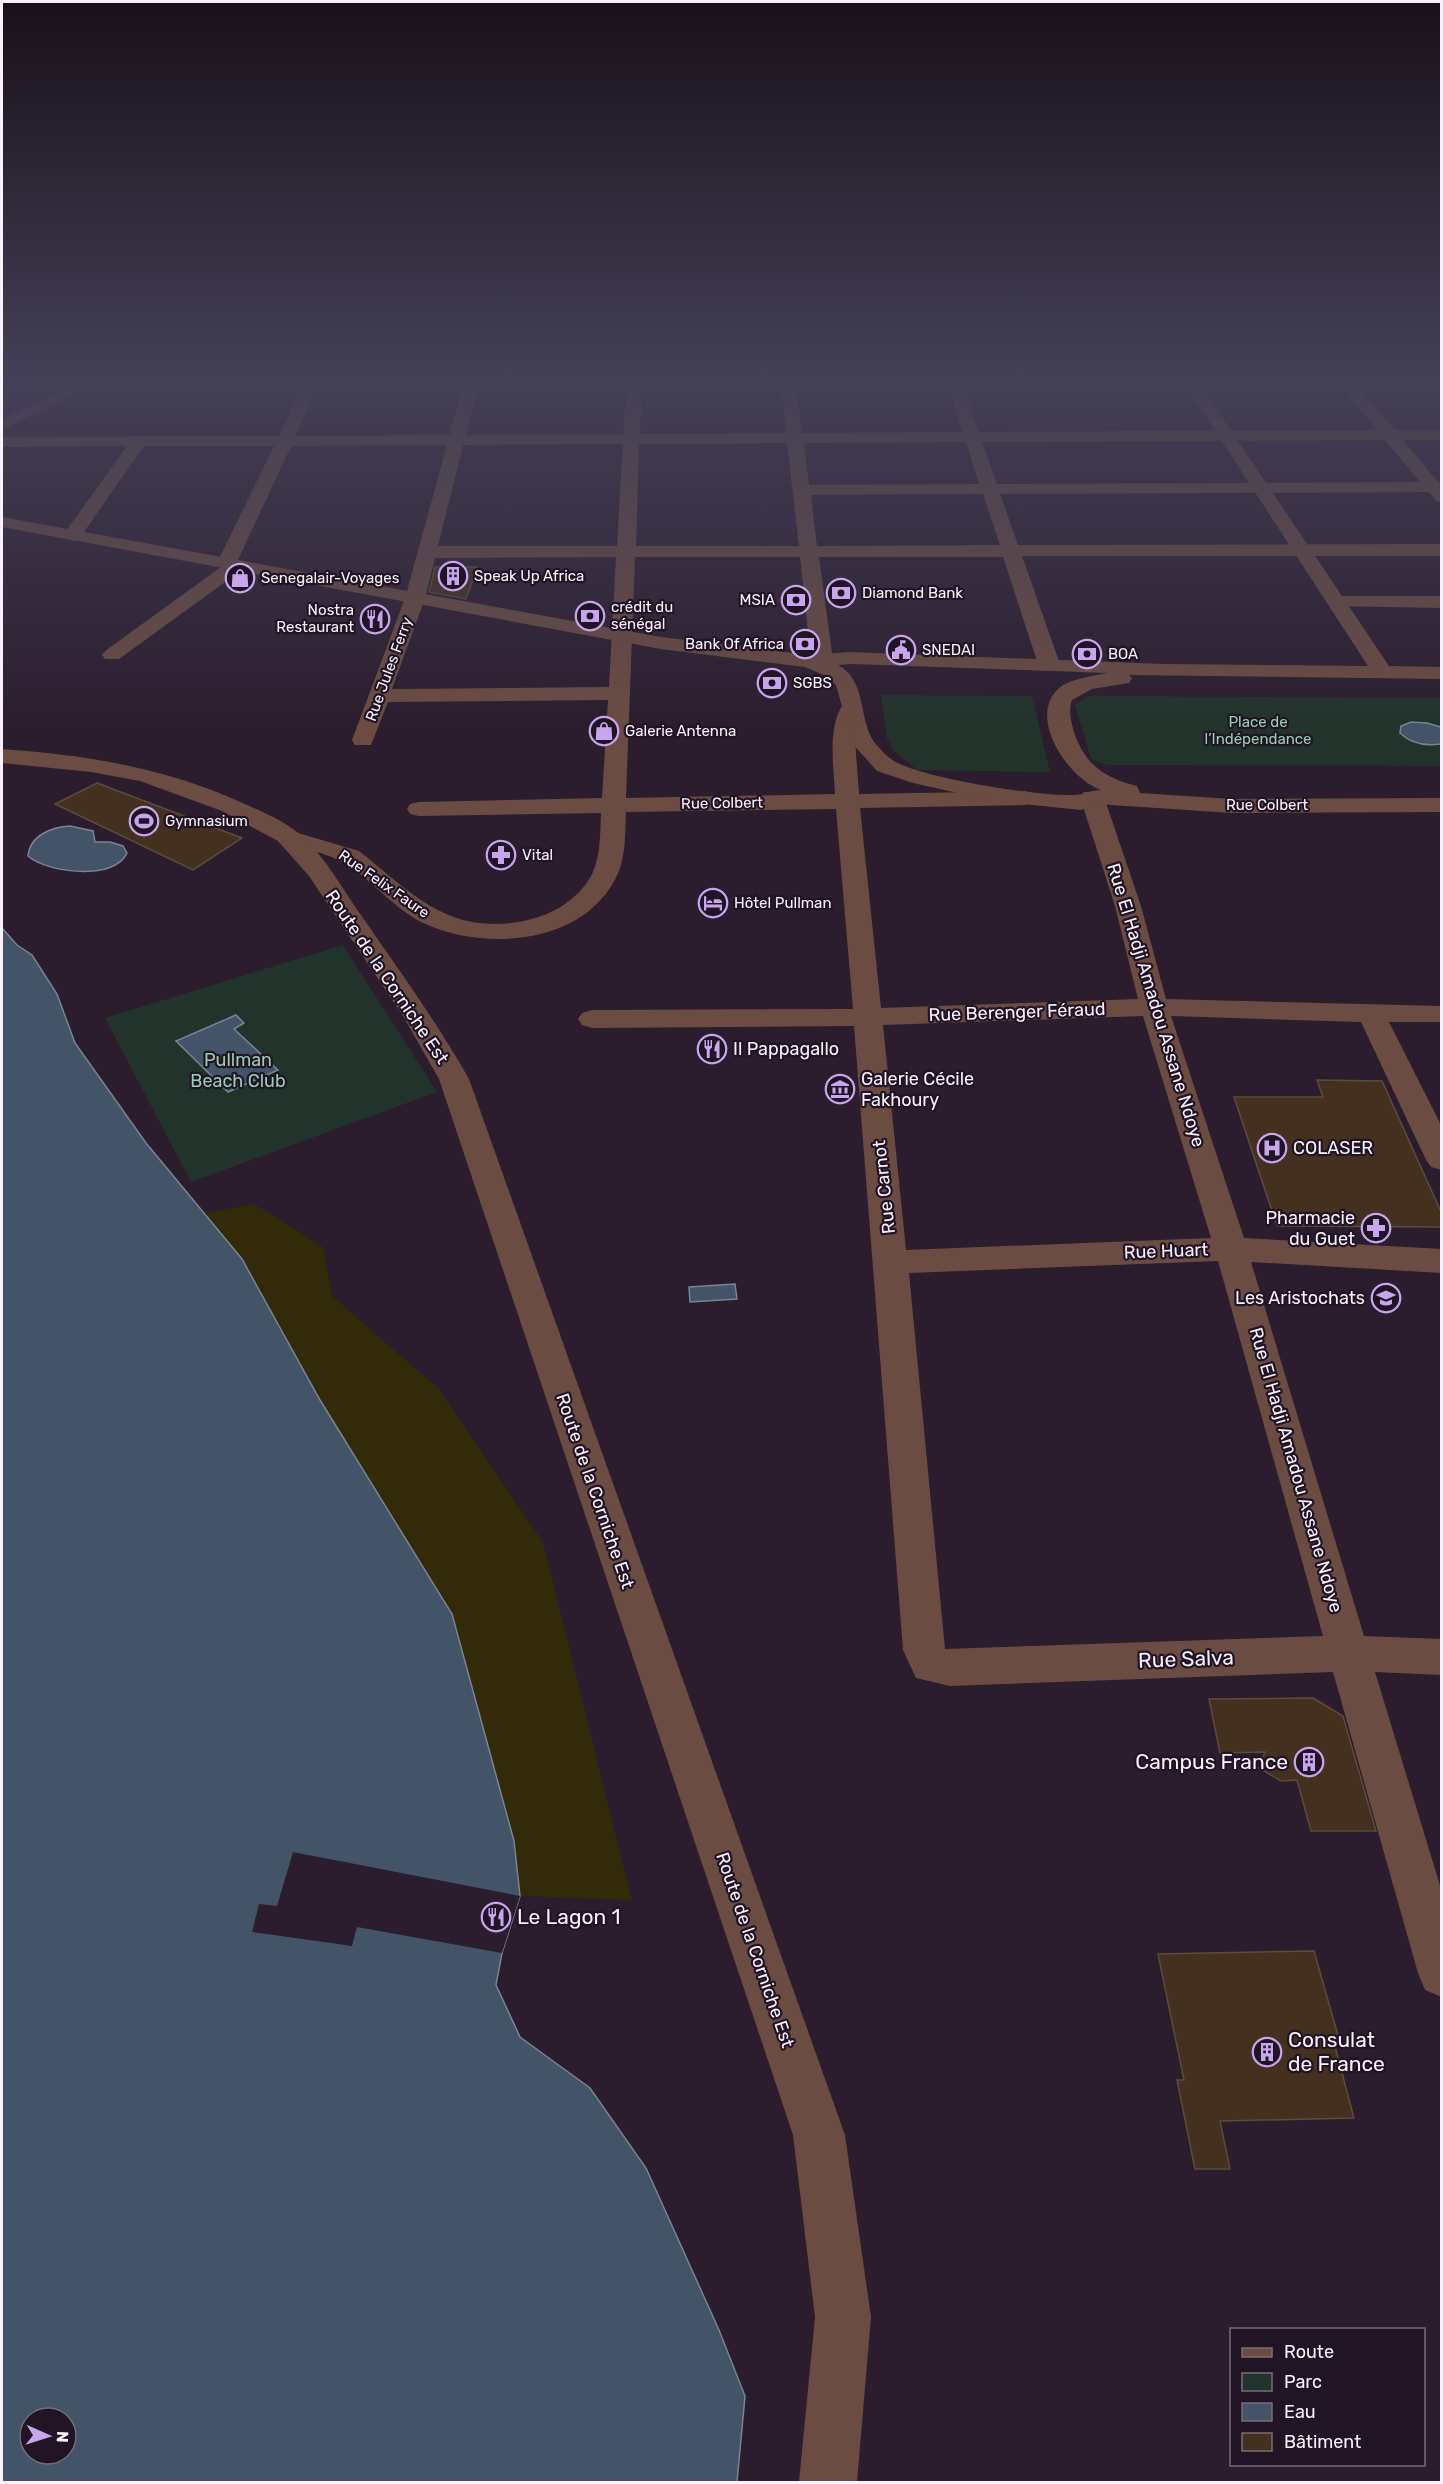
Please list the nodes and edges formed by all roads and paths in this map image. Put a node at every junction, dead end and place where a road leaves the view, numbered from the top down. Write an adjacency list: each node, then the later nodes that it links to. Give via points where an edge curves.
1 (98, 499): 9 (street)
2 (260, 499): 16 (street)
3 (441, 499): 14 (street, Rue Jules Ferry)
4 (629, 499): 15 (street, Rue Felix Faure)
5 (802, 499): 12 (street)
6 (994, 499): 13 (street)
7 (1268, 499): 10 (street)
8 (2, 522): 9 (street)
9 (72, 535): 16 (street)
10 (1303, 550): 11 (street); 13 (street); 18 (street)
11 (1442, 550)
12 (809, 551): 13 (street); 15 (street); 22 (street)
13 (1012, 551): 23 (street)
14 (427, 552): 15 (street); 17 (street, Rue Jules Ferry)
15 (627, 552): 20 (street, Rue Felix Faure)
16 (232, 564): 17 (street); 21 (street)
17 (415, 598): 20 (street); 28 (street, Rue Jules Ferry)
18 (1337, 602): 19 (street); 25 (street)
19 (1442, 602)
20 (622, 636): 22 (street); 27 (street, Rue Felix Faure)
21 (112, 655)
22 (815, 660): 23 (street); 29 (street, via 834,670 846,684)
23 (1049, 663): 24 (street)
24 (1163, 670): 25 (street); 37 (street, via 1069,691 1062,698 1058,714 1072,760 1098,781 1120,789)
25 (1383, 673): 26 (street)
26 (1442, 673)
27 (619, 693): 28 (street); 36 (street, Rue Felix Faure)
28 (379, 696): 30 (street, Rue Jules Ferry)
29 (851, 709): 33 (street, via 863,742 885,766 921,778); 34 (street, Rue Carnot, via 844,739)
30 (363, 740)
31 (2, 756): 39 (street, Route de la Corniche Est, via 97,765 156,776 261,820)
32 (1092, 797): 33 (street, Rue Colbert, via 1081,803); 37 (street, Rue Colbert); 40 (street, Rue El Hadji Amadou Assane Ndoye, via 1128,906)
33 (1025, 798): 34 (street, Rue Colbert)
34 (847, 802): 36 (street, Rue Colbert); 43 (street, Rue Carnot)
35 (1442, 805): 37 (street, Rue Colbert)
36 (614, 806): 38 (street, Rue Colbert); 39 (street, Rue Felix Faure, via 607,871 594,892 574,910 554,920 503,931 449,925 433,918 350,856)
37 (1232, 806)
38 (419, 809)
39 (288, 837): 53 (street, Route de la Corniche Est, via 338,901 454,1079 819,2135 843,2317)
40 (1154, 1007): 41 (street, Rue Berenger Féraud); 43 (street, Rue Berenger Féraud); 46 (street, Rue El Hadji Amadou Assane Ndoye)
41 (1371, 1014): 42 (street, Rue Berenger Féraud); 45 (street)
42 (1442, 1014)
43 (868, 1017): 44 (street, Rue Berenger Féraud); 48 (street, Rue Carnot)
44 (592, 1019)
45 (1442, 1160)
46 (1231, 1249): 47 (street, Rue Huart); 48 (street, Rue Huart); 49 (street, Rue El Hadji Amadou Assane Ndoye)
47 (1442, 1261)
48 (891, 1262): 51 (street, Rue Carnot, via 924,1650)
49 (1349, 1653): 50 (street, Rue Salva); 51 (street, Rue Salva, via 950,1668); 52 (street, Rue El Hadji Amadou Assane Ndoye)
50 (1442, 1657)
51 (931, 1665)
52 (1442, 1973)
53 (828, 2482)

